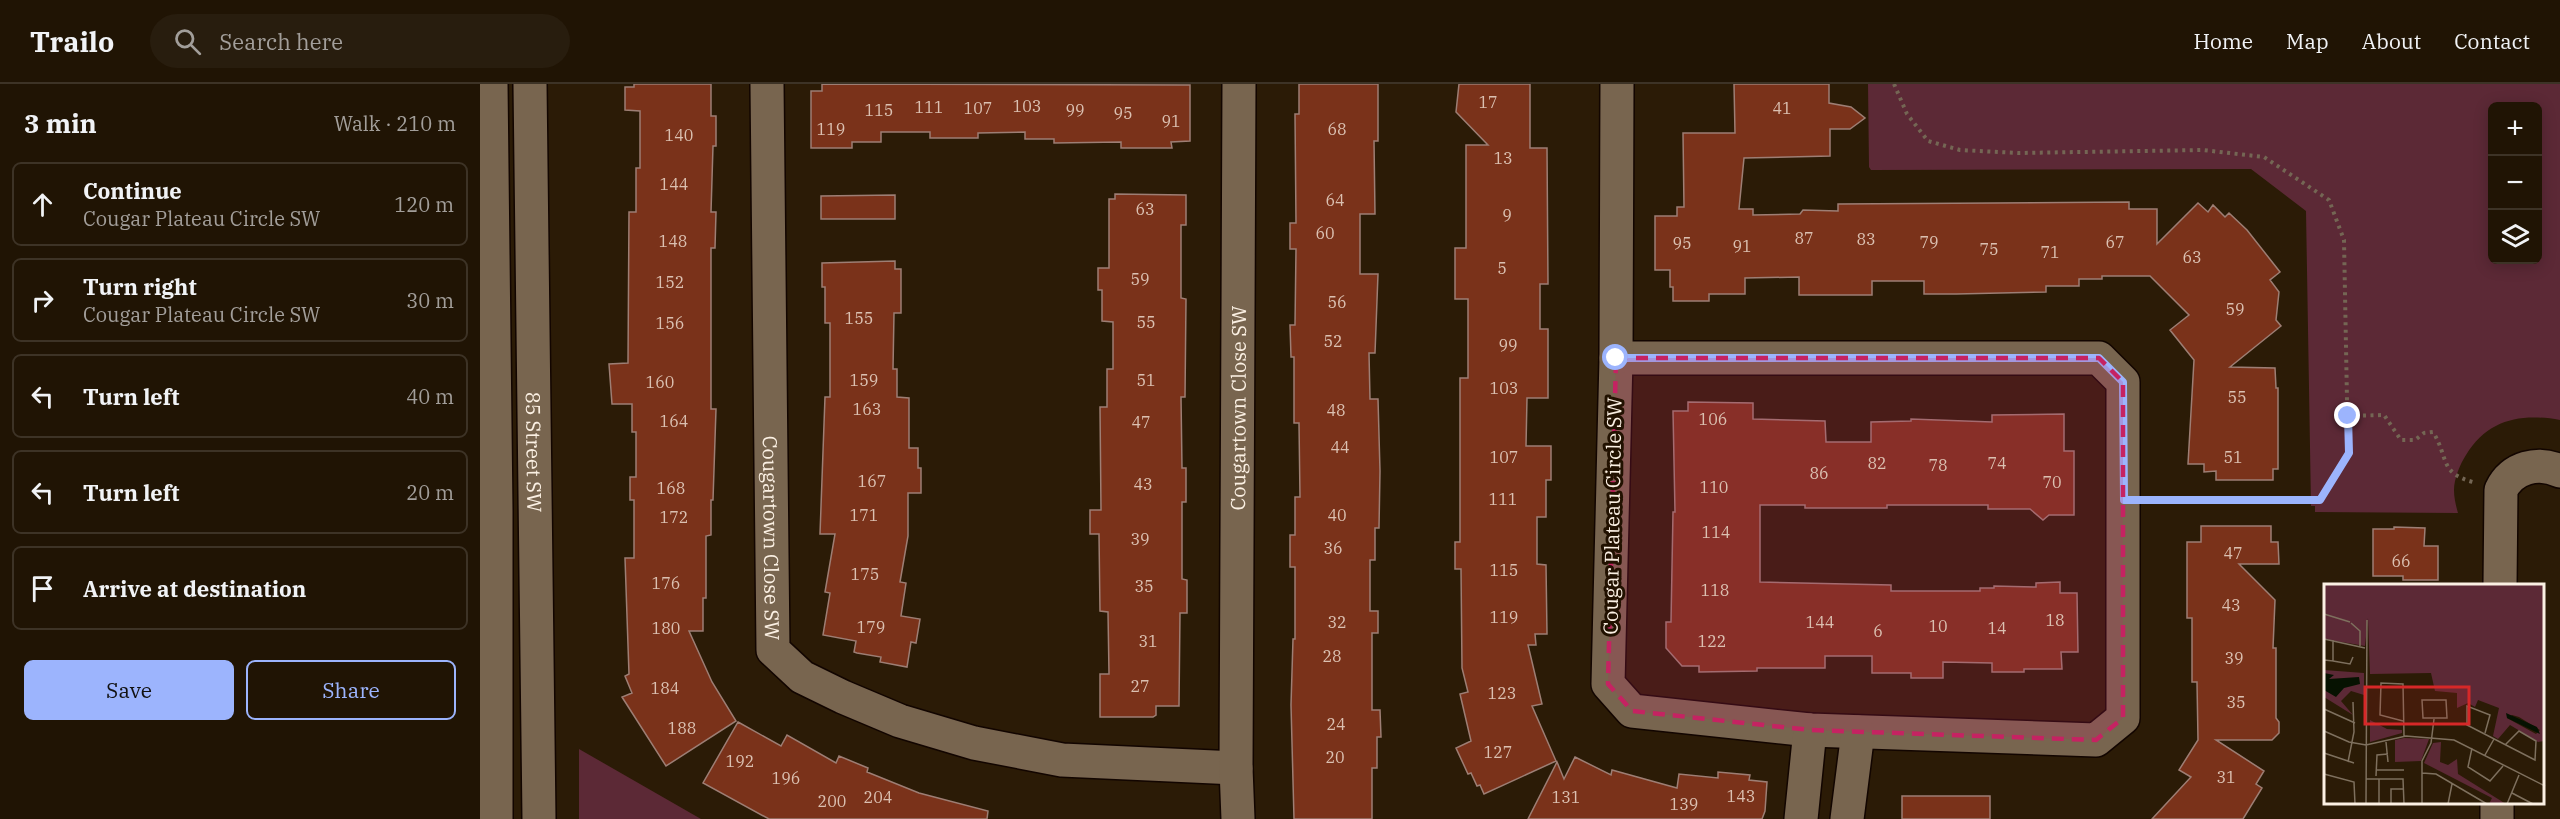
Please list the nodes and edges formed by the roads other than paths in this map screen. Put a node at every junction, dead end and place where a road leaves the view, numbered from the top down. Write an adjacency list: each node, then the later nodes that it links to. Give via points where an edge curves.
1 (491, 84): 12 (street, 85 Street SW)
2 (530, 84): 13 (street, 85 Street SW)
3 (767, 84): 11 (street, Cougartown Close SW, via 774,650 802,678 900,721 974,743 1062,760)
4 (1239, 84): 11 (street, Cougartown Close SW)
5 (1617, 84): 6 (street)
6 (1616, 358): 9 (street, Cougar Plateau Circle SW, via 1608,684 1632,711); 10 (street, Cougar Plateau Circle SW, via 2099,358 2123,382 2123,718 2096,740)
7 (2560, 471): 8 (street, via 2537,466 2523,469 2501,490)
8 (2500, 584)
9 (1810, 730): 10 (street, Cougar Plateau Circle SW); 15 (street)
10 (1858, 732): 16 (street)
11 (1236, 768): 14 (street, Cougartown Close SW)
12 (496, 819)
13 (539, 819)
14 (1238, 819)
15 (1801, 819)
16 (1847, 819)

